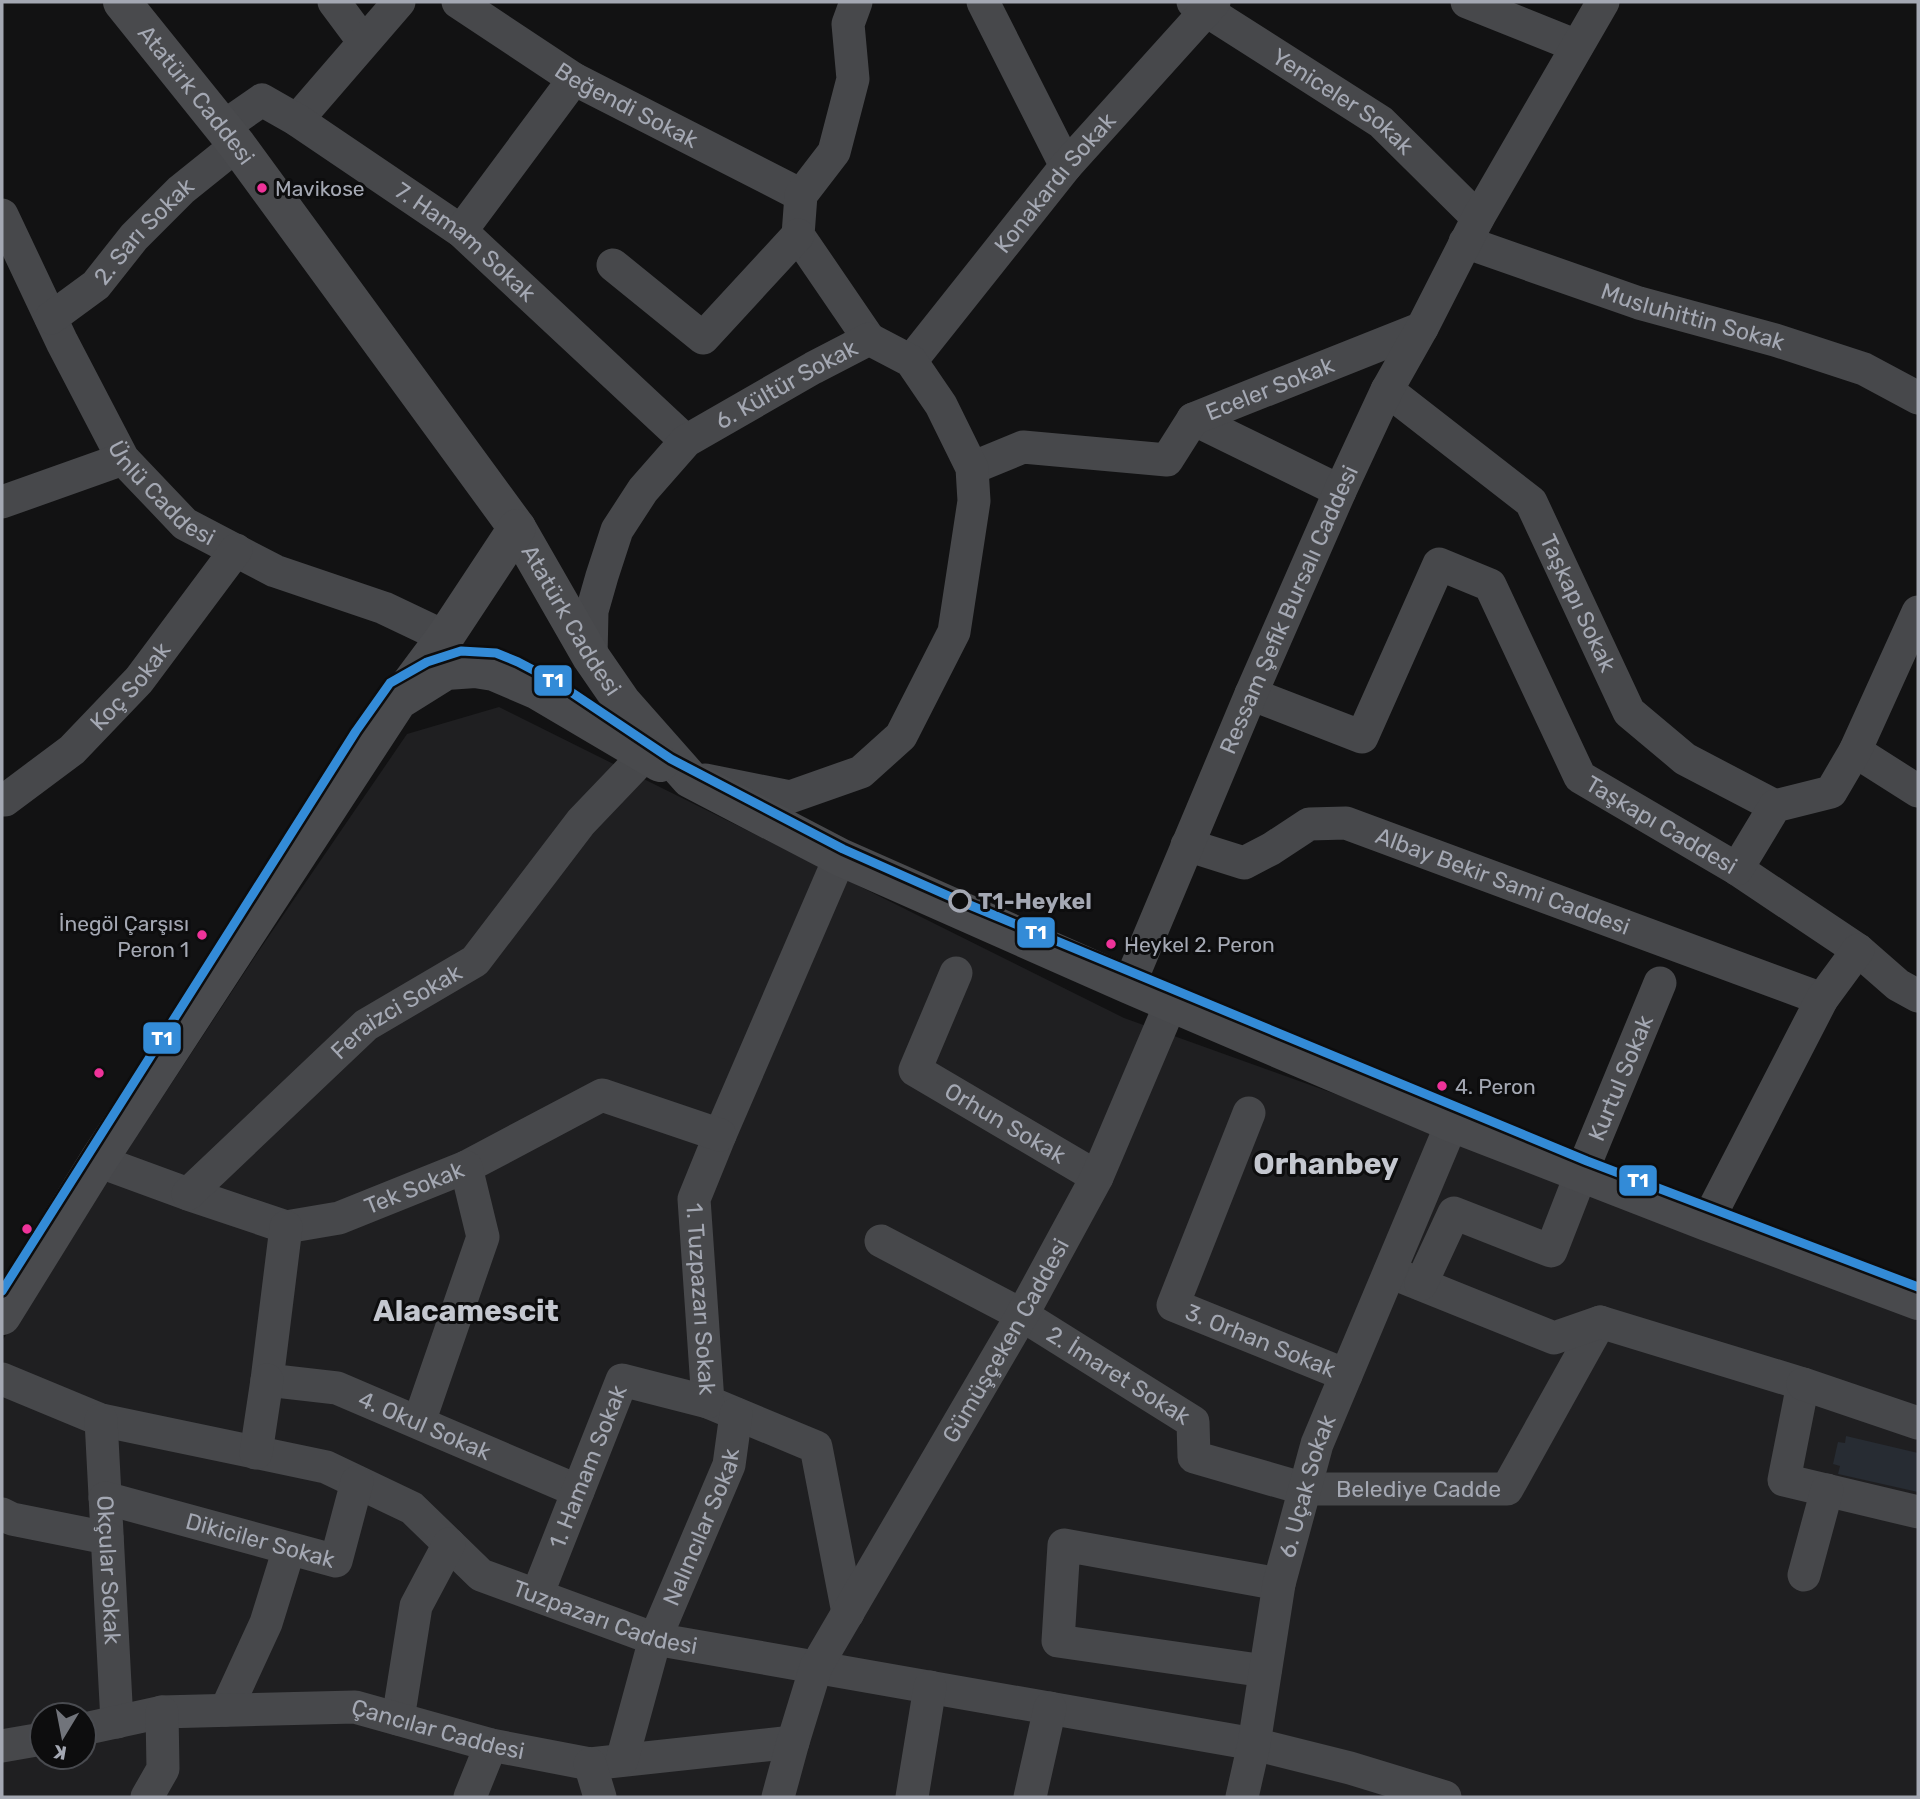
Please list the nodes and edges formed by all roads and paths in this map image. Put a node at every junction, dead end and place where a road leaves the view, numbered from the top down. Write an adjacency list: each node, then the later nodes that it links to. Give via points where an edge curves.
1 (122, 2): 14 (main road, Atatürk Caddesi)
2 (334, 2): 10 (street)
3 (399, 2): 10 (street)
4 (458, 2): 12 (street, Beğendi Sokak)
5 (856, 2): 16 (street, via 848,24 853,79 834,152)
6 (983, 2): 15 (street)
7 (1467, 2): 11 (street)
8 (1603, 2): 11 (street, Ressam Şefik Bursalı Caddesi)
9 (1204, 4): 15 (street, Konakardı Sokak); 19 (street, Yeniceler Sokak, via 1381,122)
10 (363, 41): 13 (street)
11 (1577, 46): 19 (street, Ressam Şefik Bursalı Caddesi)
12 (574, 79): 16 (street, Beğendi Sokak); 18 (street)
13 (297, 120): 14 (street, 7. Hamam Sokak, via 262,100); 18 (street, 7. Hamam Sokak)
14 (230, 136): 22 (street, 2. Sarı Sokak, via 134,237 96,285); 34 (main road, Atatürk Caddesi)
15 (1066, 166): 25 (street, Konakardı Sokak)
16 (802, 195): 20 (street)
17 (2, 215): 22 (street, Ünlü Caddesi)
18 (461, 230): 29 (street, 7. Hamam Sokak)
19 (1471, 230): 23 (street, Ressam Şefik Bursalı Caddesi); 27 (street, Musluhittin Sokak, via 1639,303 1864,369)
20 (798, 235): 21 (street, via 703,338); 24 (street)
21 (612, 265)
22 (51, 318): 30 (street, Ünlü Caddesi)
23 (1422, 328): 26 (street, Ressam Şefik Bursalı Caddesi); 28 (street, Eceler Sokak)
24 (869, 339): 25 (street, 6. Kültür Sokak); 29 (street, 6. Kültür Sokak)
25 (911, 361): 31 (street, 6. Kültür Sokak, via 941,405)
26 (1387, 390): 32 (street, Ressam Şefik Bursalı Caddesi); 46 (street, Taşkapı Sokak, via 1531,502 1629,712 1685,759)
27 (1918, 398)
28 (1193, 419): 31 (street, Eceler Sokak, via 1167,460 1023,447); 32 (street)
29 (685, 441): 38 (street, 6. Kültür Sokak, via 643,490 617,530 592,611)
30 (123, 459): 33 (street); 35 (street, Ünlü Caddesi, via 185,524)
31 (972, 468): 43 (street, 6. Kültür Sokak, via 974,501 954,632 901,736 861,772 790,797)
32 (1340, 491): 39 (street, Ressam Şefik Bursalı Caddesi)
33 (2, 502)
34 (517, 528): 37 (main road, Atatürk Caddesi); 38 (main road, Atatürk Caddesi)
35 (236, 551): 37 (street, Ünlü Caddesi, via 275,571 384,608); 45 (street, Koç Sokak, via 139,680 72,750)
36 (1918, 612): 41 (street)
37 (445, 637): 40 (main road, Atatürk Caddesi)
38 (590, 657): 43 (main road, Atatürk Caddesi, via 622,702)
39 (1251, 694): 47 (street, Ressam Şefik Bursalı Caddesi); 49 (street, Taşkapı Caddesi, via 1363,737 1439,564 1490,585 1580,777)
40 (398, 701): 42 (main road, via 446,671 494,672 536,690); 60 (main road, Atatürk Caddesi)
41 (1855, 751): 44 (street); 46 (street, via 1831,792)
42 (645, 755): 43 (main road); 64 (street, Feraizci Sokak, via 580,822 475,961 366,1025)
43 (690, 779): 48 (main road, Atatürk Caddesi)
44 (1918, 791)
45 (2, 800)
46 (1775, 806): 49 (street)
47 (1187, 845): 53 (street, Ressam Şefik Bursalı Caddesi); 55 (street, Albay Bekir Sami Caddesi, via 1244,863 1309,824 1346,823)
48 (839, 857): 53 (main road, Atatürk Caddesi); 59 (street, 1. Tuzpazarı Sokak)
49 (1737, 869): 50 (street, Taşkapı Caddesi)
50 (1858, 950): 54 (street, Taşkapı Caddesi); 55 (street)
51 (956, 972): 63 (street, Orhun Sokak, via 915,1070)
52 (1660, 983): 62 (street, Kurtul Sokak)
53 (1129, 985): 56 (main road, Atatürk Caddesi)
54 (1918, 996)
55 (1822, 999): 65 (street)
56 (1171, 1003): 58 (main road, Atatürk Caddesi); 63 (street, Gümüşçeken Caddesi)
57 (1249, 1113): 74 (street, 3. Orhan Sokak, via 1172,1305)
58 (1452, 1123): 62 (main road, Atatürk Caddesi); 68 (street, 6. Uçak Sokak)
59 (720, 1135): 61 (street, Tek Sokak, via 602,1095); 78 (street, 1. Tuzpazarı Sokak, via 695,1199)
60 (98, 1161): 64 (street, Tek Sokak); 70 (main road, Atatürk Caddesi)
61 (466, 1167): 66 (street, Tek Sokak, via 339,1218); 80 (street, via 483,1237)
62 (1581, 1174): 65 (main road, Atatürk Caddesi); 69 (street, Kurtul Sokak, via 1552,1251 1454,1213)
63 (1097, 1177): 72 (street, Gümüşçeken Caddesi)
64 (188, 1194): 66 (street, Tek Sokak)
65 (1707, 1222): 71 (main road, Atatürk Caddesi)
66 (286, 1227): 76 (street)
67 (881, 1241): 72 (street)
68 (1390, 1272): 69 (street); 74 (street, 6. Uçak Sokak)
69 (1422, 1284): 73 (street, via 1554,1338)
70 (6, 1300)
71 (1918, 1301)
72 (1022, 1315): 84 (street, 2. İmaret Sokak, via 1193,1422 1194,1457); 96 (street, Gümüşçeken Caddesi)
73 (1600, 1322): 77 (street); 84 (street, Belediye Cadde, via 1507,1489)
74 (1346, 1375): 84 (street, 6. Uçak Sokak, via 1317,1444)
75 (2, 1379): 79 (street, Tuzpazarı Caddesi)
76 (267, 1380): 80 (street, 4. Okul Sokak, via 337,1388); 82 (street)
77 (1803, 1384): 81 (street); 85 (street, via 1784,1480)
78 (722, 1408): 86 (street, 1. Hamam Sokak, via 622,1380); 96 (street, 1. Tuzpazarı Sokak, via 816,1447); 97 (street, Nalıncılar Sokak, via 729,1465)
79 (101, 1420): 82 (street, Tuzpazarı Caddesi); 87 (street, Okçular Sokak)
80 (419, 1423): 86 (street, 4. Okul Sokak)
81 (1918, 1423)
82 (256, 1453): 83 (street, Tuzpazarı Caddesi, via 326,1467)
83 (357, 1482): 91 (street, Tuzpazarı Caddesi, via 412,1507); 92 (street, Dikiciler Sokak, via 336,1561)
84 (1305, 1489): 94 (street, 6. Uçak Sokak)
85 (1827, 1490): 88 (street); 93 (street)
86 (578, 1491): 95 (street, 1. Hamam Sokak)
87 (105, 1499): 90 (street, Okçular Sokak); 92 (street, Dikiciler Sokak)
88 (1918, 1512)
89 (2, 1514): 90 (street)
90 (107, 1538): 105 (street, Okçular Sokak)
91 (449, 1544): 95 (street, Tuzpazarı Caddesi, via 481,1575); 104 (street, via 416,1606)
92 (289, 1549): 102 (street, via 267,1623)
93 (1804, 1575)
94 (1279, 1584): 99 (street, 6. Uçak Sokak); 99 (street, via 1065,1545 1058,1641)
95 (537, 1595): 97 (street, Tuzpazarı Caddesi)
96 (848, 1613): 98 (street, Gümüşçeken Caddesi)
97 (655, 1639): 98 (street, Tuzpazarı Caddesi); 112 (street, Nalıncılar Sokak)
98 (816, 1667): 100 (street, Tuzpazarı Caddesi); 108 (street, Gümüşçeken Caddesi)
99 (1265, 1671): 109 (street, 6. Uçak Sokak)
100 (930, 1686): 101 (street, Tuzpazarı Caddesi); 117 (street)
101 (1050, 1708): 109 (street, Tuzpazarı Caddesi); 118 (street)
102 (226, 1710): 103 (street, Çancılar Caddesi); 104 (street, Çancılar Caddesi, via 355,1707)
103 (162, 1712): 105 (street, Çancılar Caddesi); 113 (street, via 163,1769)
104 (398, 1719): 110 (street, Çancılar Caddesi)
105 (117, 1722): 106 (street, Çancılar Caddesi)
106 (98, 1726)
107 (28, 1741): 111 (street)
108 (793, 1742): 112 (street, Çancılar Caddesi); 116 (street, Gümüşçeken Caddesi)
109 (1254, 1744): 119 (street, 6. Uçak Sokak); 120 (street, Tuzpazarı Caddesi)
110 (491, 1745): 112 (street, Çancılar Caddesi); 114 (street)
111 (2, 1746)
112 (606, 1762): 115 (street)
113 (147, 1797)
114 (471, 1797)
115 (600, 1797)
116 (778, 1797)
117 (912, 1797)
118 (1030, 1797)
119 (1242, 1797)
120 (1445, 1797)

